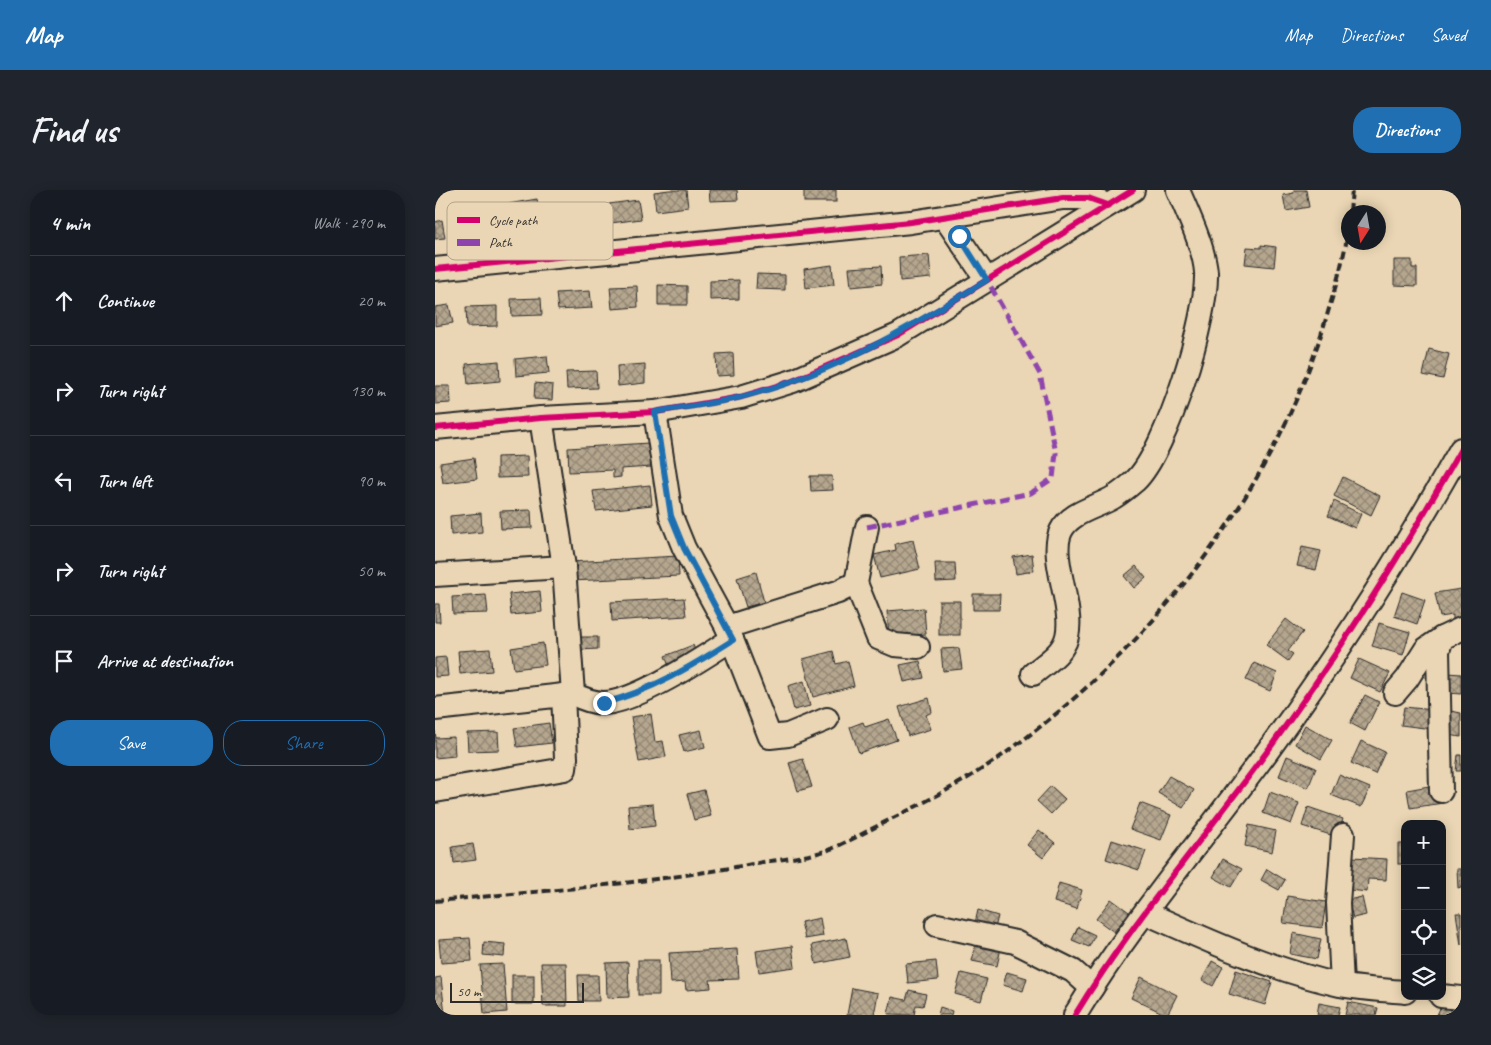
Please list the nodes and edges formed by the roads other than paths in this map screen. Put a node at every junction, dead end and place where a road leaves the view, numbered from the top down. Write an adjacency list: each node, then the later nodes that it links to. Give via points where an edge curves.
1 (1133, 190): 3 (street)
2 (1178, 190): 20 (street, via 1206,270 1206,296 1200,327 1165,434 1136,480 1113,497 1065,522 1059,533 1057,546 1068,635 1063,647)
3 (1108, 205): 4 (street, via 1088,198 1063,198); 8 (street)
4 (945, 218): 5 (street); 8 (street)
5 (613, 252)
6 (533, 260): 7 (street)
7 (435, 270)
8 (987, 280): 9 (street, via 898,335 793,382 741,397)
9 (655, 412): 10 (street); 17 (street, via 671,516 684,548)
10 (541, 418): 11 (street); 14 (street)
11 (435, 428)
12 (1461, 449): 28 (street, via 1417,528 1359,617 1270,748)
13 (867, 527): 16 (street)
14 (564, 567): 15 (street); 22 (street)
15 (435, 575)
16 (856, 583): 17 (street); 19 (street, via 878,638 895,645)
17 (730, 633): 22 (street, via 678,674 625,698 604,703); 24 (street, via 770,737 788,735)
18 (1451, 633): 21 (street, via 1426,649); 26 (street, via 1439,651)
19 (918, 647)
20 (1033, 674)
21 (1395, 693)
22 (568, 694): 23 (street); 25 (street, via 565,769)
23 (435, 709)
24 (827, 719)
25 (435, 791)
26 (1441, 791)
27 (1343, 835): 30 (street, via 1338,904)
28 (1146, 913): 30 (street, via 1228,950); 31 (street)
29 (937, 925): 31 (street, via 1015,942 1073,970)
30 (1342, 985): 32 (street)
31 (1092, 988): 35 (street)
32 (1401, 992)
33 (1446, 996): 34 (street)
34 (1461, 998)
35 (1075, 1015)

